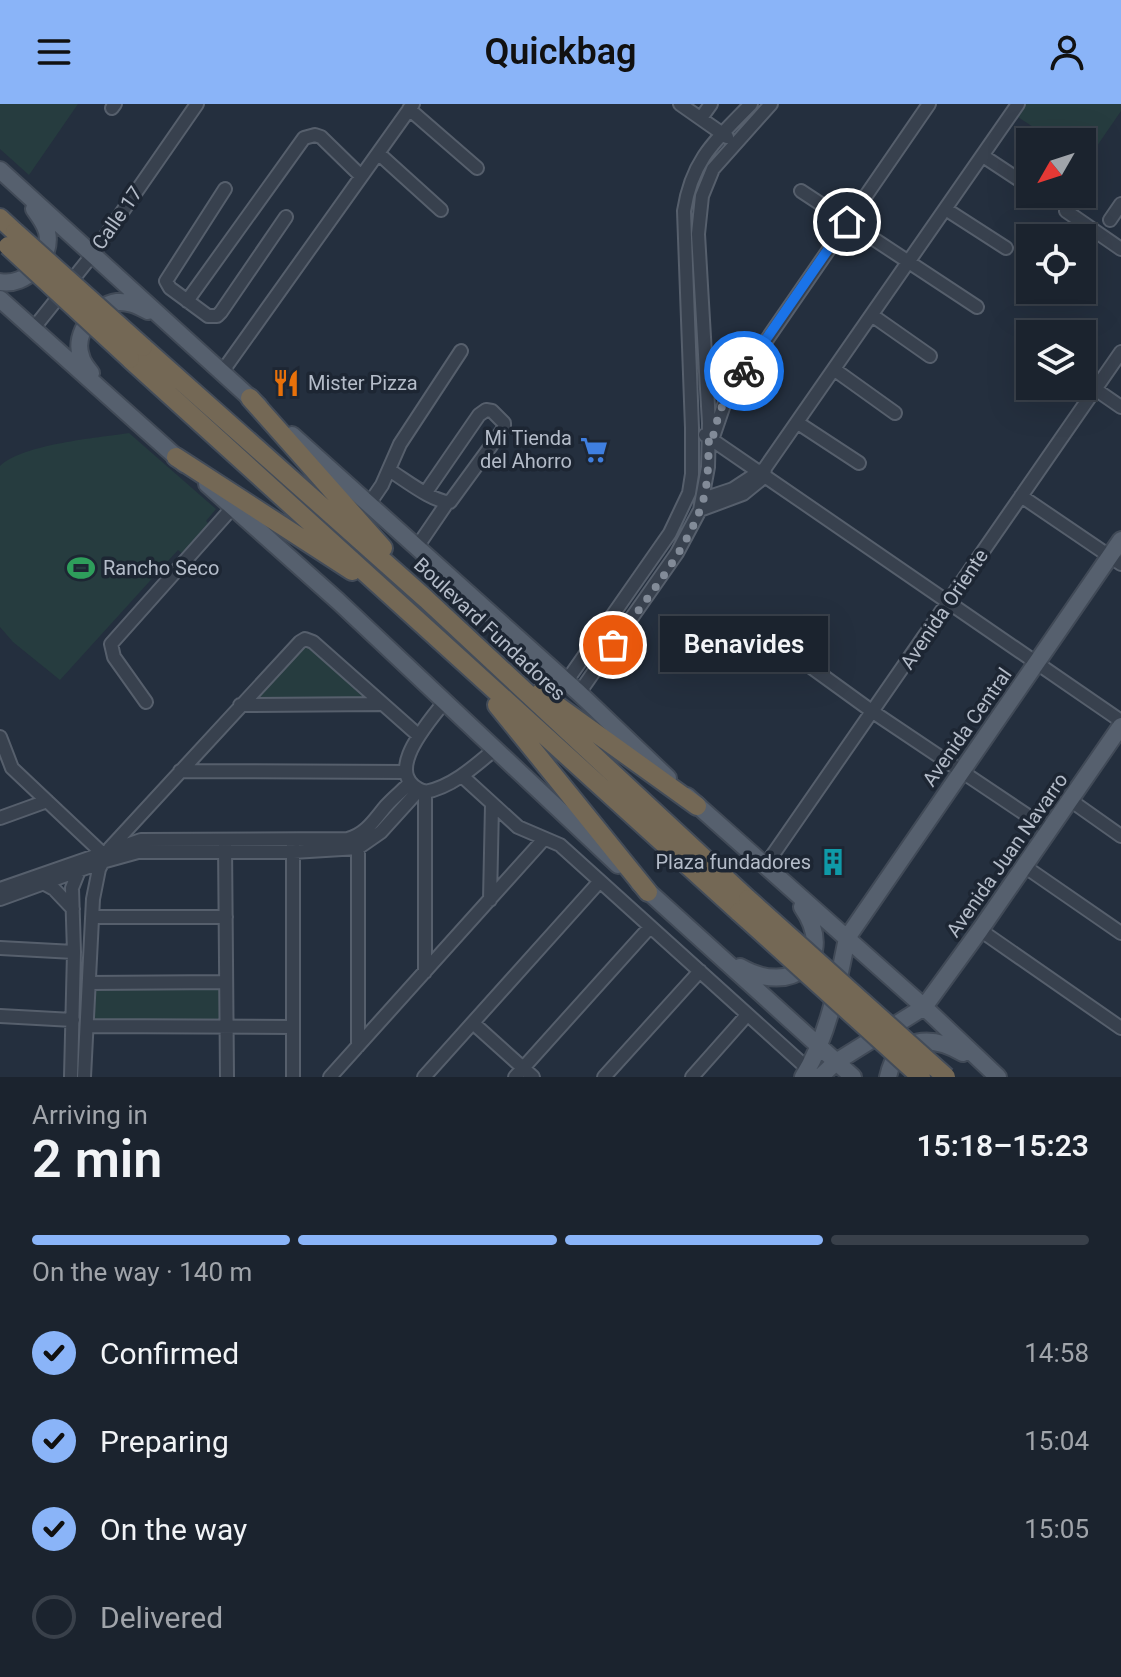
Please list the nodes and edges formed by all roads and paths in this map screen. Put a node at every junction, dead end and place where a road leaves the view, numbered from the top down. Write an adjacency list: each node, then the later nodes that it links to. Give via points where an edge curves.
1 (197, 104): 31 (street, Calle 17)
2 (680, 104): 9 (street)
3 (711, 104): 9 (street)
4 (751, 104): 10 (street)
5 (771, 104): 11 (street)
6 (929, 104): 27 (street)
7 (1018, 104): 13 (street)
8 (411, 106): 12 (street); 14 (street)
9 (701, 118): 10 (street)
10 (722, 133): 11 (street); 55 (street, via 696,166 684,211)
11 (735, 143): 56 (street, via 713,169 699,214)
12 (378, 153): 16 (street); 21 (street)
13 (983, 156): 17 (street); 22 (street)
14 (477, 168)
15 (2, 172): 31 (main road); 33 (main road, via 40,217 48,242 28,275)
16 (361, 176): 35 (street, via 321,137 304,138); 46 (street)
17 (1016, 178)
18 (225, 189): 35 (street, via 167,275 167,285)
19 (801, 191): 27 (street)
20 (1121, 204): 26 (street)
21 (441, 210)
22 (947, 210): 29 (street); 32 (street)
23 (1066, 211): 30 (street)
24 (286, 217): 35 (street, via 217,316 208,316)
25 (0, 218): 28 (highway, Boulevard Fundadores)
26 (1110, 220)
27 (847, 222): 32 (street); 42 (street)
28 (8, 239): 70 (highway, Boulevard Fundadores, bridge, via 220,413); 71 (highway, Boulevard Fundadores, bridge)
29 (1006, 248)
30 (1121, 249)
31 (93, 254): 38 (street, Calle 17); 39 (main road)
32 (909, 263): 36 (street); 37 (street)
33 (0, 282)
34 (0, 299): 38 (main road)
35 (187, 301)
36 (977, 307)
37 (873, 316): 44 (street); 45 (street)
38 (33, 329): 49 (main road)
39 (176, 330): 46 (main road); 49 (main road, via 127,302 96,313 80,336 81,357)
40 (739, 339): 42 (street)
41 (461, 351): 59 (street, via 400,444)
42 (757, 351): 56 (street, via 726,399)
43 (1121, 352): 47 (street, Avenida Oriente)
44 (930, 356)
45 (835, 370): 53 (street); 54 (street)
46 (226, 376): 50 (main road)
47 (1096, 388)
48 (1096, 390): 52 (street)
49 (106, 394): 57 (main road)
50 (247, 395): 64 (main road); 70 (highway)
51 (1087, 400): 62 (street, Avenida Oriente)
52 (1121, 407)
53 (895, 413)
54 (798, 423): 58 (street); 60 (street)
55 (692, 428): 56 (street); 77 (street, via 692,474 681,513)
56 (710, 438): 60 (street); 65 (street)
57 (176, 457): 66 (main road); 71 (highway)
58 (859, 463)
59 (389, 470): 61 (street); 64 (street)
60 (762, 472): 65 (street, via 743,494); 72 (street)
61 (426, 492): 63 (street); 63 (street, via 479,415 492,411 504,428)
62 (1021, 496): 69 (street); 72 (street, Avenida Oriente)
63 (447, 503): 68 (street)
64 (369, 504): 68 (main road)
65 (702, 504): 77 (street, via 677,553)
66 (233, 507): 78 (main road); 79 (street, via 111,644 114,657)
67 (1121, 540): 69 (main road, Avenida Central)
68 (417, 547): 77 (main road)
69 (1115, 560): 75 (main road, Avenida Central)
70 (426, 599): 76 (highway, Boulevard Fundadores)
71 (397, 600): 74 (highway, Boulevard Fundadores)
72 (948, 602): 75 (street); 82 (street, Avenida Oriente)
73 (757, 628): 82 (street)
74 (463, 662): 110 (highway); 113 (highway, Boulevard Fundadores)
75 (1037, 662): 83 (street); 88 (main road, Avenida Central)
76 (497, 666): 94 (highway); 113 (highway, Boulevard Fundadores)
77 (572, 688): 94 (main road)
78 (445, 701): 84 (street); 86 (main road)
79 (146, 702)
80 (380, 704): 81 (street); 81 (street, via 305,639); 84 (street)
81 (240, 705): 87 (street)
82 (873, 712): 88 (street); 103 (street, Avenida Oriente)
83 (1121, 723): 91 (main road, Avenida Juan Navarro)
84 (418, 735): 90 (street)
85 (0, 737): 92 (street, via 8,762)
86 (495, 749): 89 (street); 110 (main road)
87 (180, 771): 90 (street); 102 (street)
88 (962, 771): 96 (street); 120 (main road, Avenida Central)
89 (462, 776): 90 (street, via 434,791); 93 (street)
90 (414, 784): 99 (street, via 381,832); 125 (street)
91 (1070, 800): 96 (main road, Avenida Juan Navarro); 97 (street)
92 (47, 801): 95 (street); 102 (street)
93 (492, 805): 98 (street, via 518,827); 112 (street)
94 (697, 806): 103 (main road)
95 (0, 818)
96 (1049, 830): 104 (main road, Avenida Juan Navarro)
97 (1121, 836)
98 (544, 839): 107 (street, via 560,845); 112 (street)
99 (358, 842): 101 (street); 137 (street)
100 (225, 845): 101 (street); 102 (street, via 141,840); 116 (street)
101 (293, 846): 135 (street)
102 (100, 854): 105 (street); 109 (street); 115 (street)
103 (765, 866): 106 (main road)
104 (1024, 866): 118 (main road, Avenida Juan Navarro); 119 (street)
105 (78, 871): 108 (street); 114 (street, via 72,888)
106 (782, 880): 120 (main road); 123 (main road, via 816,933 811,958 803,968 779,980 766,979)
107 (600, 881): 117 (street); 132 (street)
108 (43, 883): 111 (street); 114 (street)
109 (0, 889)
110 (648, 892): 123 (main road)
111 (0, 899)
112 (490, 900): 125 (street)
113 (744, 906): 152 (highway, Boulevard Fundadores, bridge); 153 (highway, Boulevard Fundadores, bridge)
114 (74, 909): 122 (street)
115 (92, 917): 116 (street); 127 (street)
116 (226, 917): 126 (street)
117 (650, 927): 124 (street); 140 (street)
118 (980, 930): 128 (main road, Avenida Juan Navarro); 136 (street)
119 (1121, 933)
120 (847, 938): 128 (main road); 138 (main road)
121 (0, 948): 122 (street)
122 (74, 952): 131 (street)
123 (718, 954): 138 (main road)
124 (700, 971): 129 (street); 149 (street)
125 (425, 972): 137 (street)
126 (226, 982): 127 (street); 134 (street)
127 (89, 983): 133 (street)
128 (924, 1007): 139 (main road); 154 (main road)
129 (747, 1015): 139 (street); 141 (street)
130 (0, 1016): 131 (street)
131 (73, 1020): 142 (street)
132 (473, 1023): 140 (street); 147 (street)
133 (87, 1026): 134 (street); 143 (street)
134 (226, 1027): 135 (street); 144 (street)
135 (293, 1027): 145 (street)
136 (1121, 1028)
137 (358, 1046): 146 (street)
138 (819, 1046): 139 (main road); 139 (main road)
139 (818, 1071): 150 (main road)
140 (519, 1072): 148 (street)
141 (698, 1075)
142 (71, 1077)
143 (84, 1077)
144 (227, 1077)
145 (293, 1077)
146 (330, 1077)
147 (424, 1077)
148 (533, 1077)
149 (604, 1077)
150 (853, 1077)
151 (888, 1077): 154 (main road, via 898,1054 934,1040)
152 (921, 1077)
153 (946, 1077)
154 (997, 1077)

